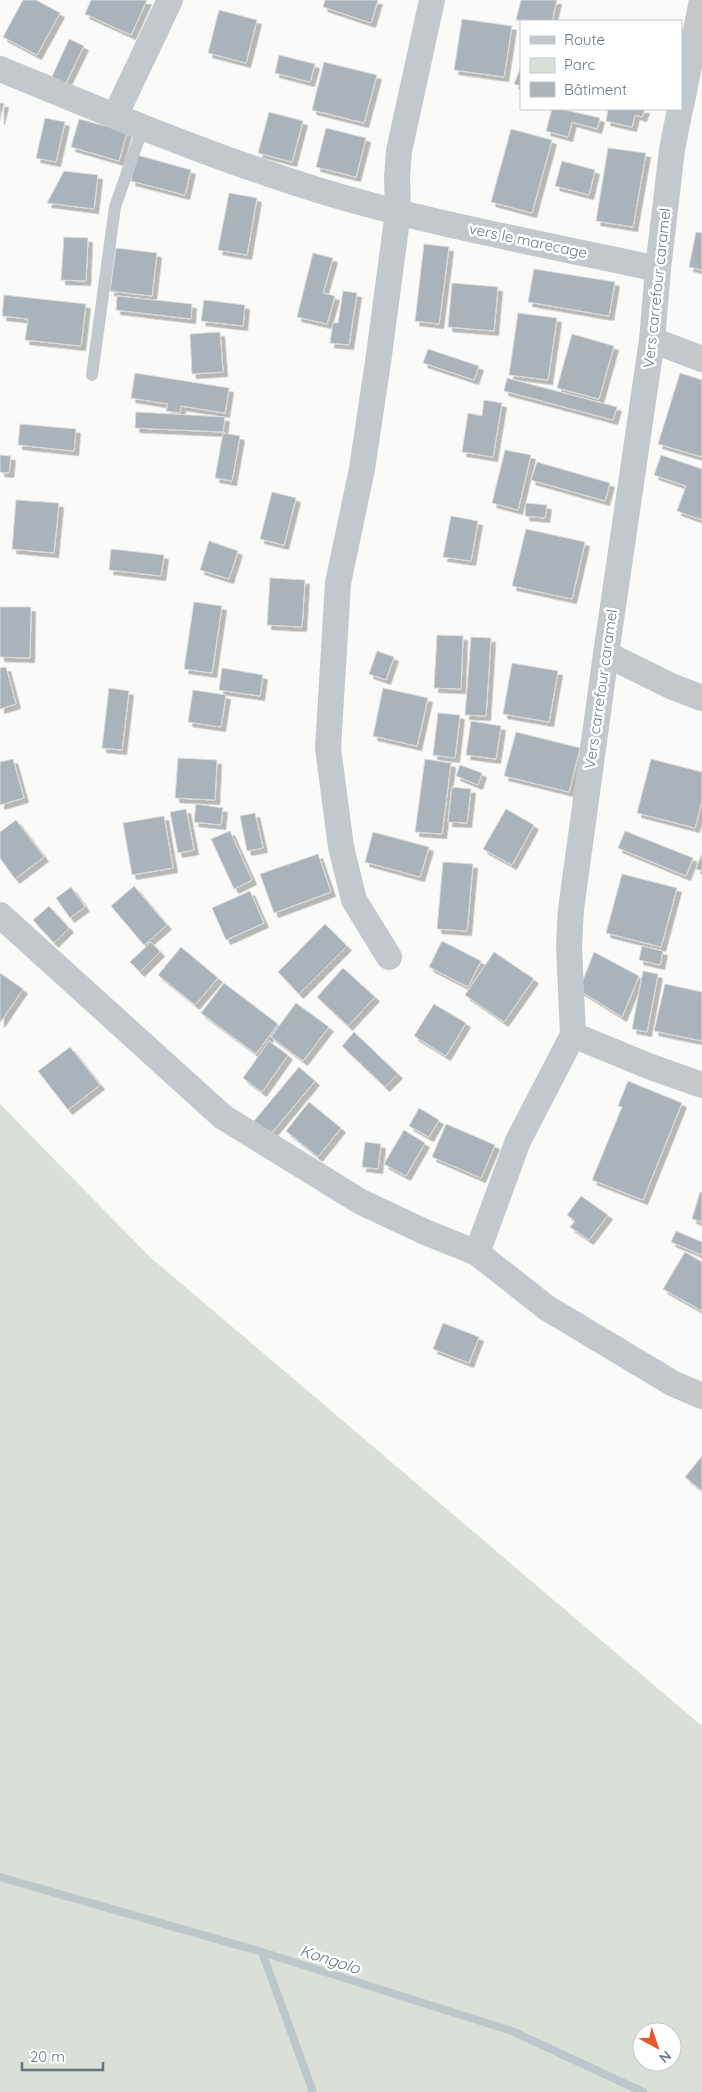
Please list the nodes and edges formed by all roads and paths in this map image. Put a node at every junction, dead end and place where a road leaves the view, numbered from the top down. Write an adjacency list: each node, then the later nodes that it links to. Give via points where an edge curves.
1 (170, 0): 7 (street)
2 (432, 0): 9 (street, via 399,151)
3 (702, 0): 5 (street, Vers carrefour caramel)
4 (0, 69): 7 (street, vers le marecage)
5 (682, 102)
6 (680, 110): 10 (street, Vers carrefour caramel, via 672,150)
7 (115, 116): 8 (street, vers le marecage)
8 (142, 127): 9 (street, vers le marecage, via 276,177); 13 (lane, via 115,207)
9 (398, 212): 10 (street, vers le marecage); 17 (street, via 362,469 338,583 328,748 340,847 354,900)
10 (658, 269): 11 (street, Vers carrefour caramel)
11 (652, 340): 12 (street); 14 (street, Vers carrefour caramel)
12 (702, 359)
13 (92, 375)
14 (606, 654): 15 (street); 18 (street, Vers carrefour caramel, via 571,909 568,946)
15 (702, 698)
16 (0, 915): 20 (street, via 223,1117 361,1202)
17 (389, 956)
18 (573, 1036): 19 (street); 20 (street, via 518,1141)
19 (702, 1085)
20 (477, 1253): 21 (street, via 547,1308 672,1383)
21 (702, 1396)

